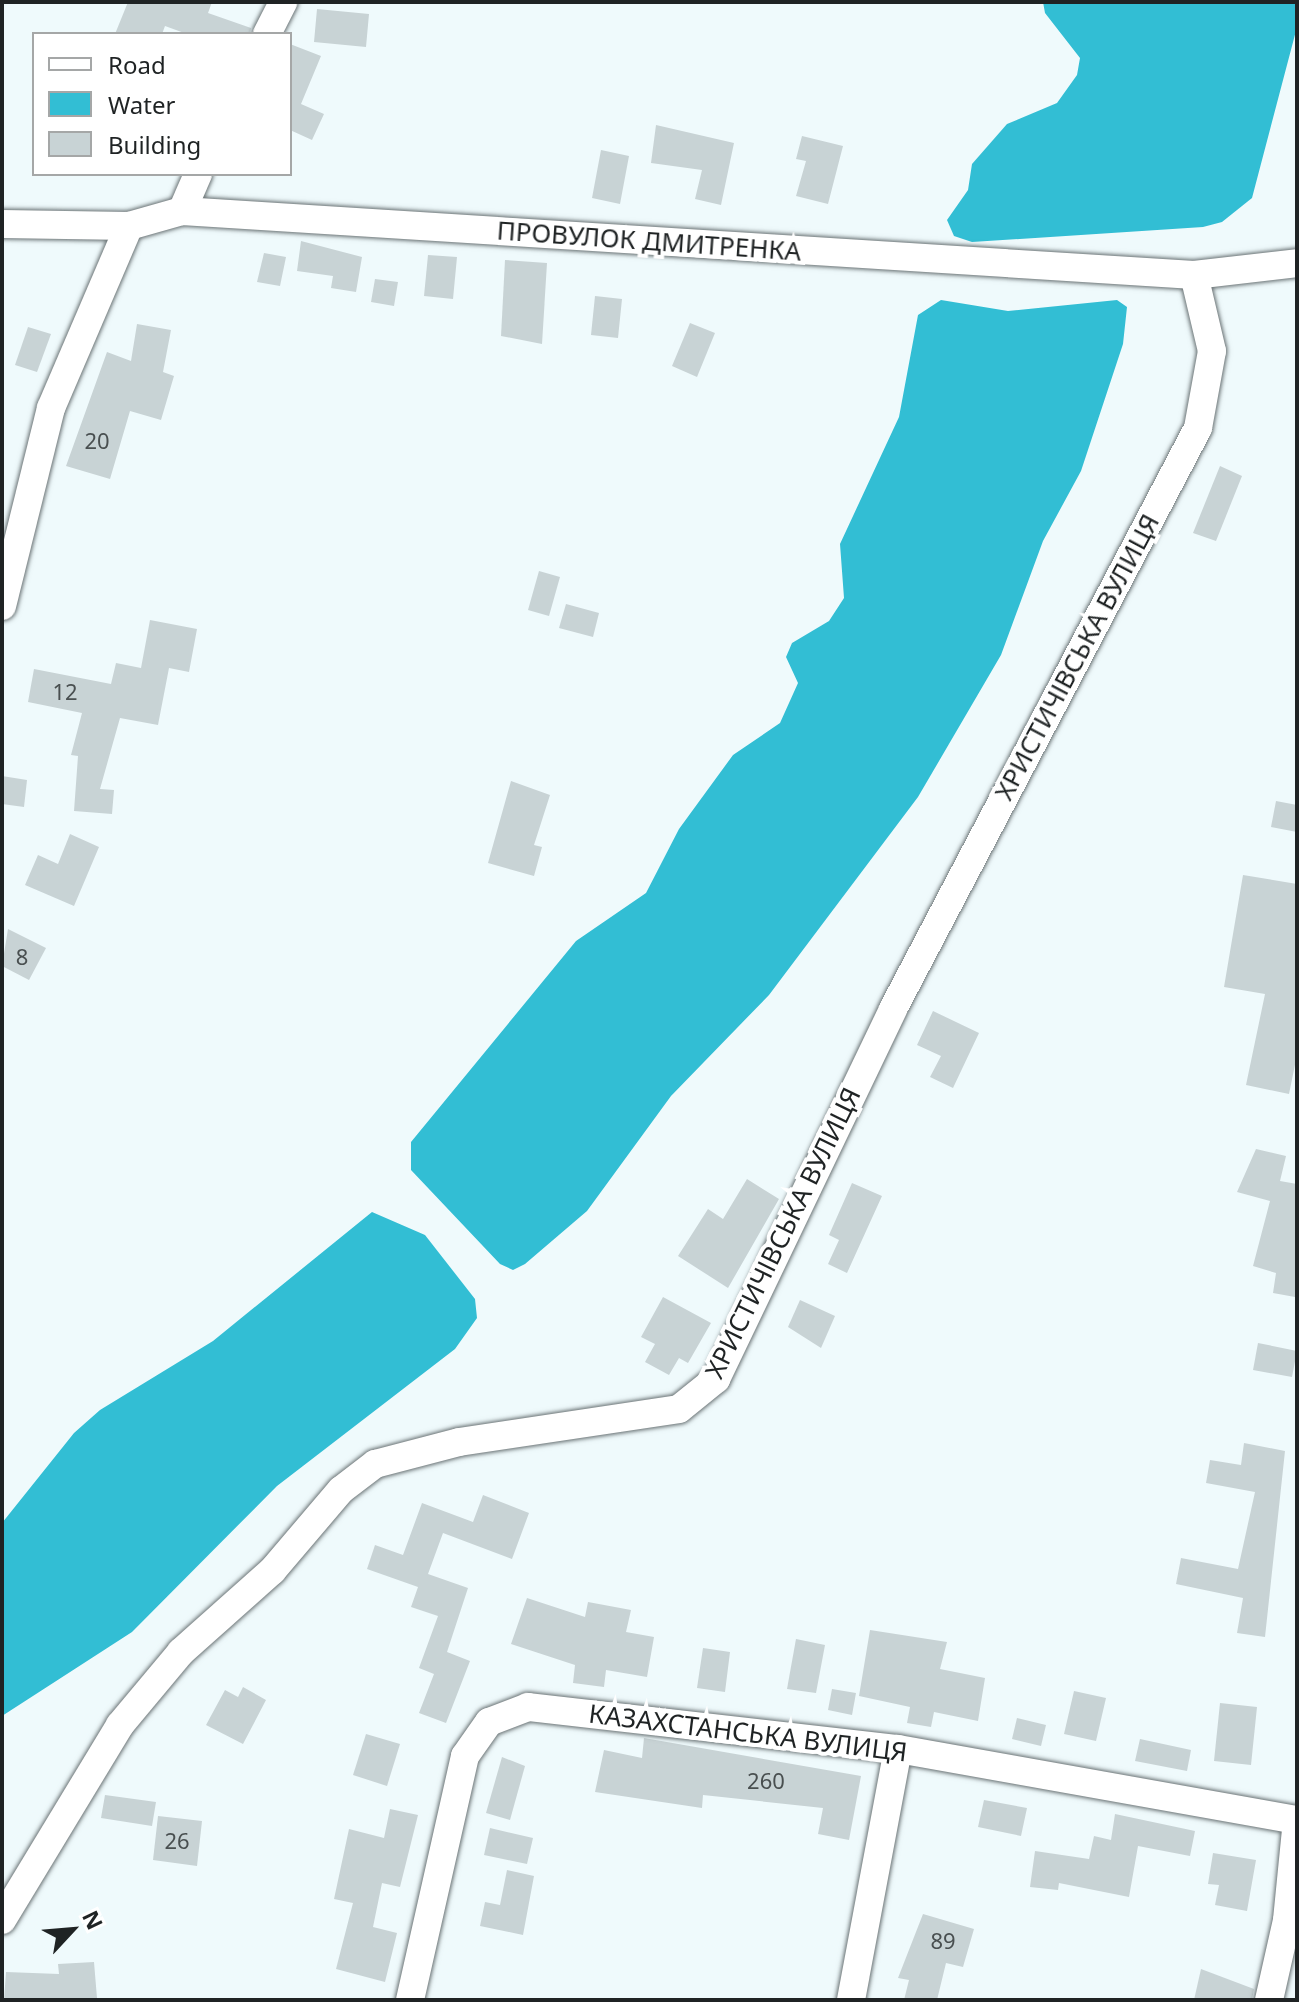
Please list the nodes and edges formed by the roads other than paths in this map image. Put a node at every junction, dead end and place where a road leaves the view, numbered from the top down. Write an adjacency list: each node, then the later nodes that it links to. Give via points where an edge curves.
1 (283, 2): 2 (street)
2 (268, 32)
3 (197, 176): 4 (street)
4 (182, 211): 6 (street, ПРОВУЛОК ДМИТРЕНКА); 8 (street, ПРОВУЛОК ДМИТРЕНКА)
5 (2, 224): 6 (street, ПРОВУЛОК ДМИТРЕНКА)
6 (129, 226): 9 (street, via 51,408)
7 (1297, 263): 8 (street, ПРОВУЛОК ДМИТРЕНКА)
8 (1194, 275): 12 (street, ХРИСТИЧІВСЬКА ВУЛИЦЯ, via 1212,351 1198,428 893,1009 716,1379 679,1409 459,1442 375,1464 341,1490 272,1571 181,1652 120,1725)
9 (2, 606)
10 (898, 1749): 11 (street, КАЗАХСТАНСЬКА ВУЛИЦЯ); 13 (street, КАЗАХСТАНСЬКА ВУЛИЦЯ, via 528,1707 489,1722 465,1756); 14 (street)
11 (1297, 1820): 15 (street, via 1287,1920)
12 (2, 1920)
13 (410, 2000)
14 (851, 2000)
15 (1269, 2000)

